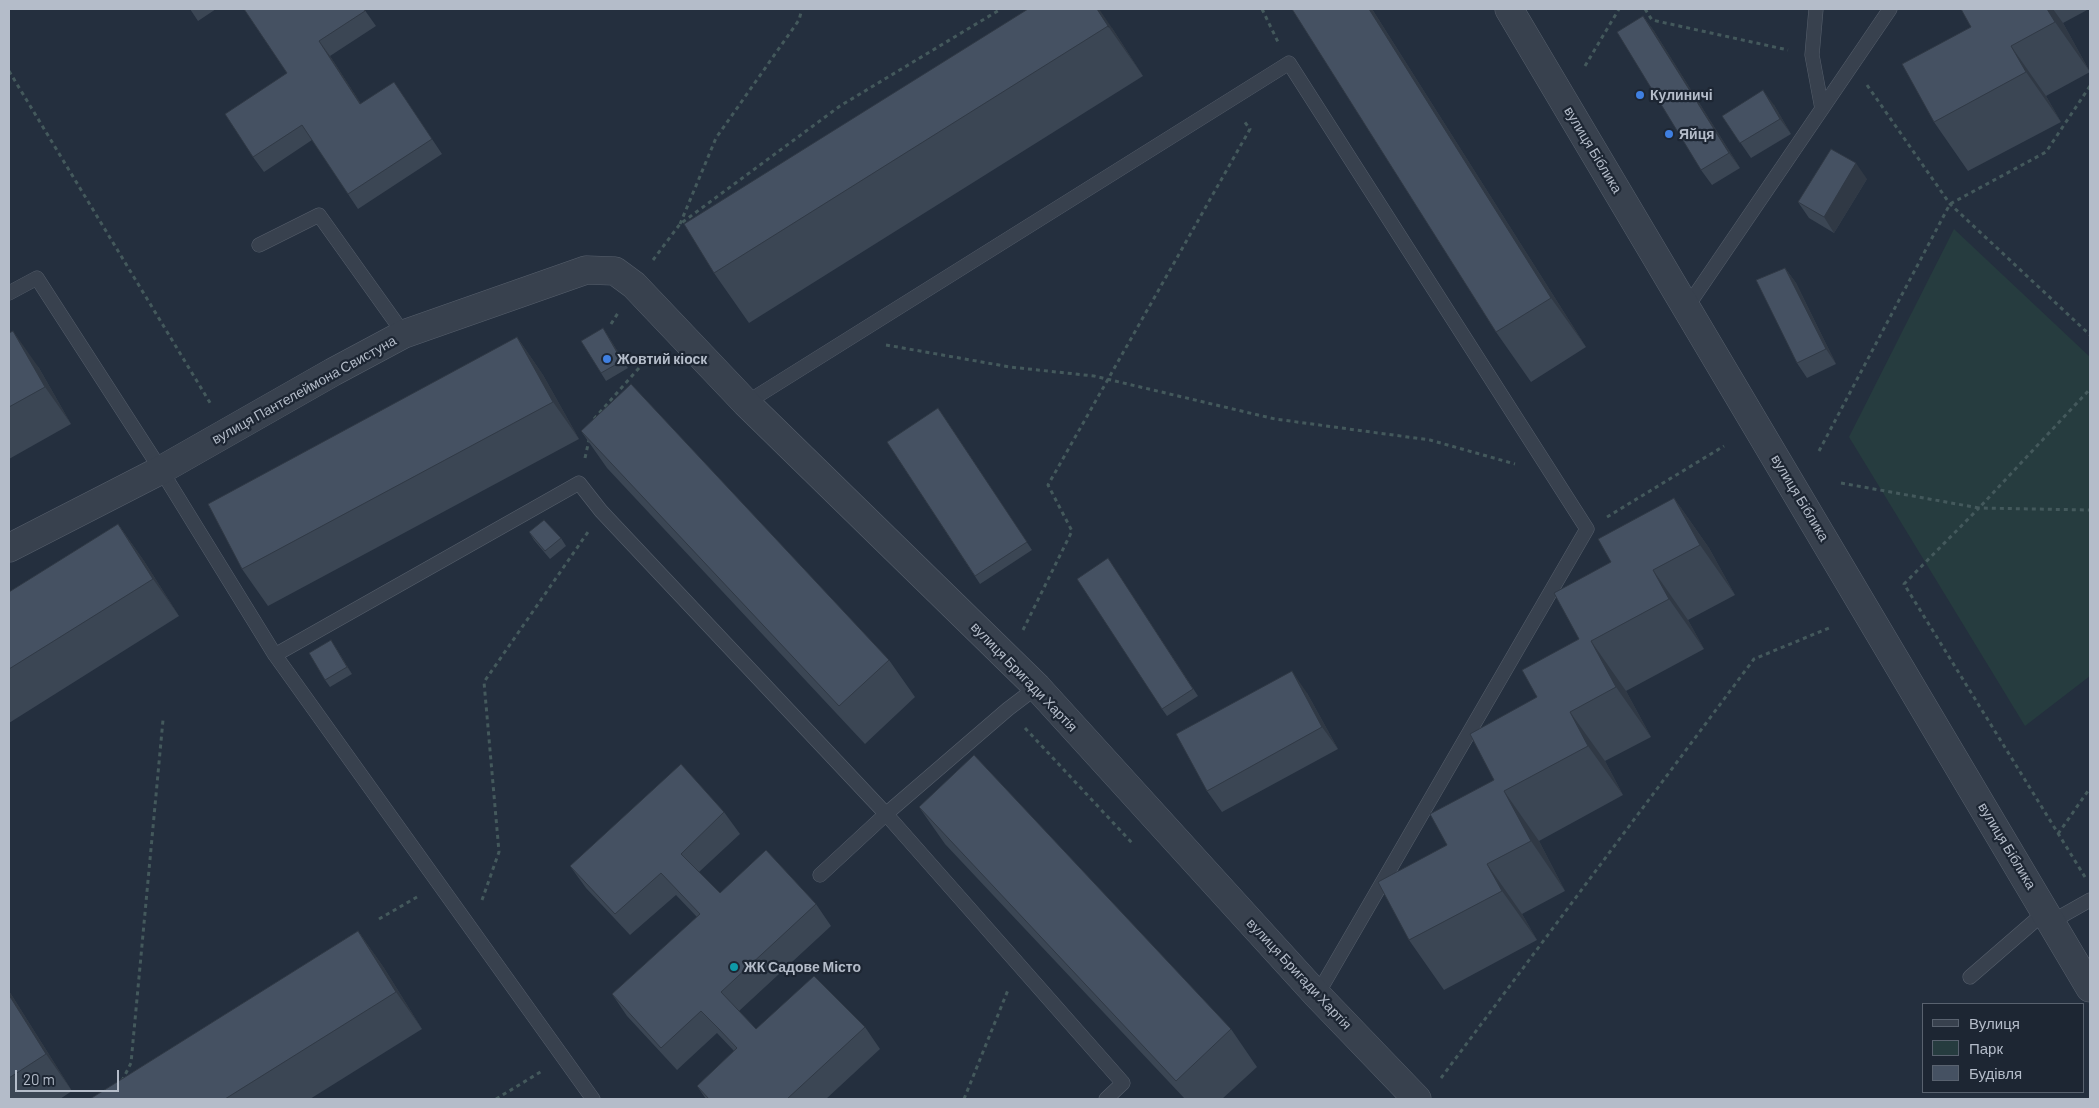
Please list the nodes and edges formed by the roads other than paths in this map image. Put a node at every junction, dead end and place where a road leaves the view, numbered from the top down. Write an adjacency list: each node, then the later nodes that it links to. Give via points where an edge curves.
1 (1509, 9): 8 (street, вулиця Біблика)
2 (1816, 9): 4 (lane, via 1812,55)
3 (1890, 9): 4 (lane)
4 (1822, 109): 8 (lane)
5 (259, 245): 9 (lane, via 319,215)
6 (624, 278): 9 (street, вулиця Пантелеймона Свистуна, via 586,270); 10 (street, вулиця Бригади Хартія)
7 (9, 293): 11 (lane, via 37,278)
8 (1687, 307): 18 (street, вулиця Біблика)
9 (404, 334): 11 (street, вулиця Пантелеймона Свистуна)
10 (746, 403): 14 (street, вулиця Бригади Хартія); 21 (lane, via 1289,63 1587,529)
11 (162, 470): 12 (street, вулиця Пантелеймона Свистуна); 13 (lane)
12 (9, 548)
13 (274, 655): 15 (lane, via 579,483 601,511); 23 (lane)
14 (1037, 687): 15 (lane); 21 (street, вулиця Бригади Хартія)
15 (886, 814): 16 (lane); 24 (lane, via 1124,1083)
16 (820, 875)
17 (2090, 900): 18 (lane)
18 (2048, 917): 19 (lane); 20 (street, вулиця Біблика)
19 (1970, 977)
20 (2090, 988)
21 (1317, 995): 22 (street, вулиця Бригади Хартія)
22 (1427, 1091)
23 (593, 1099)
24 (1106, 1099)

